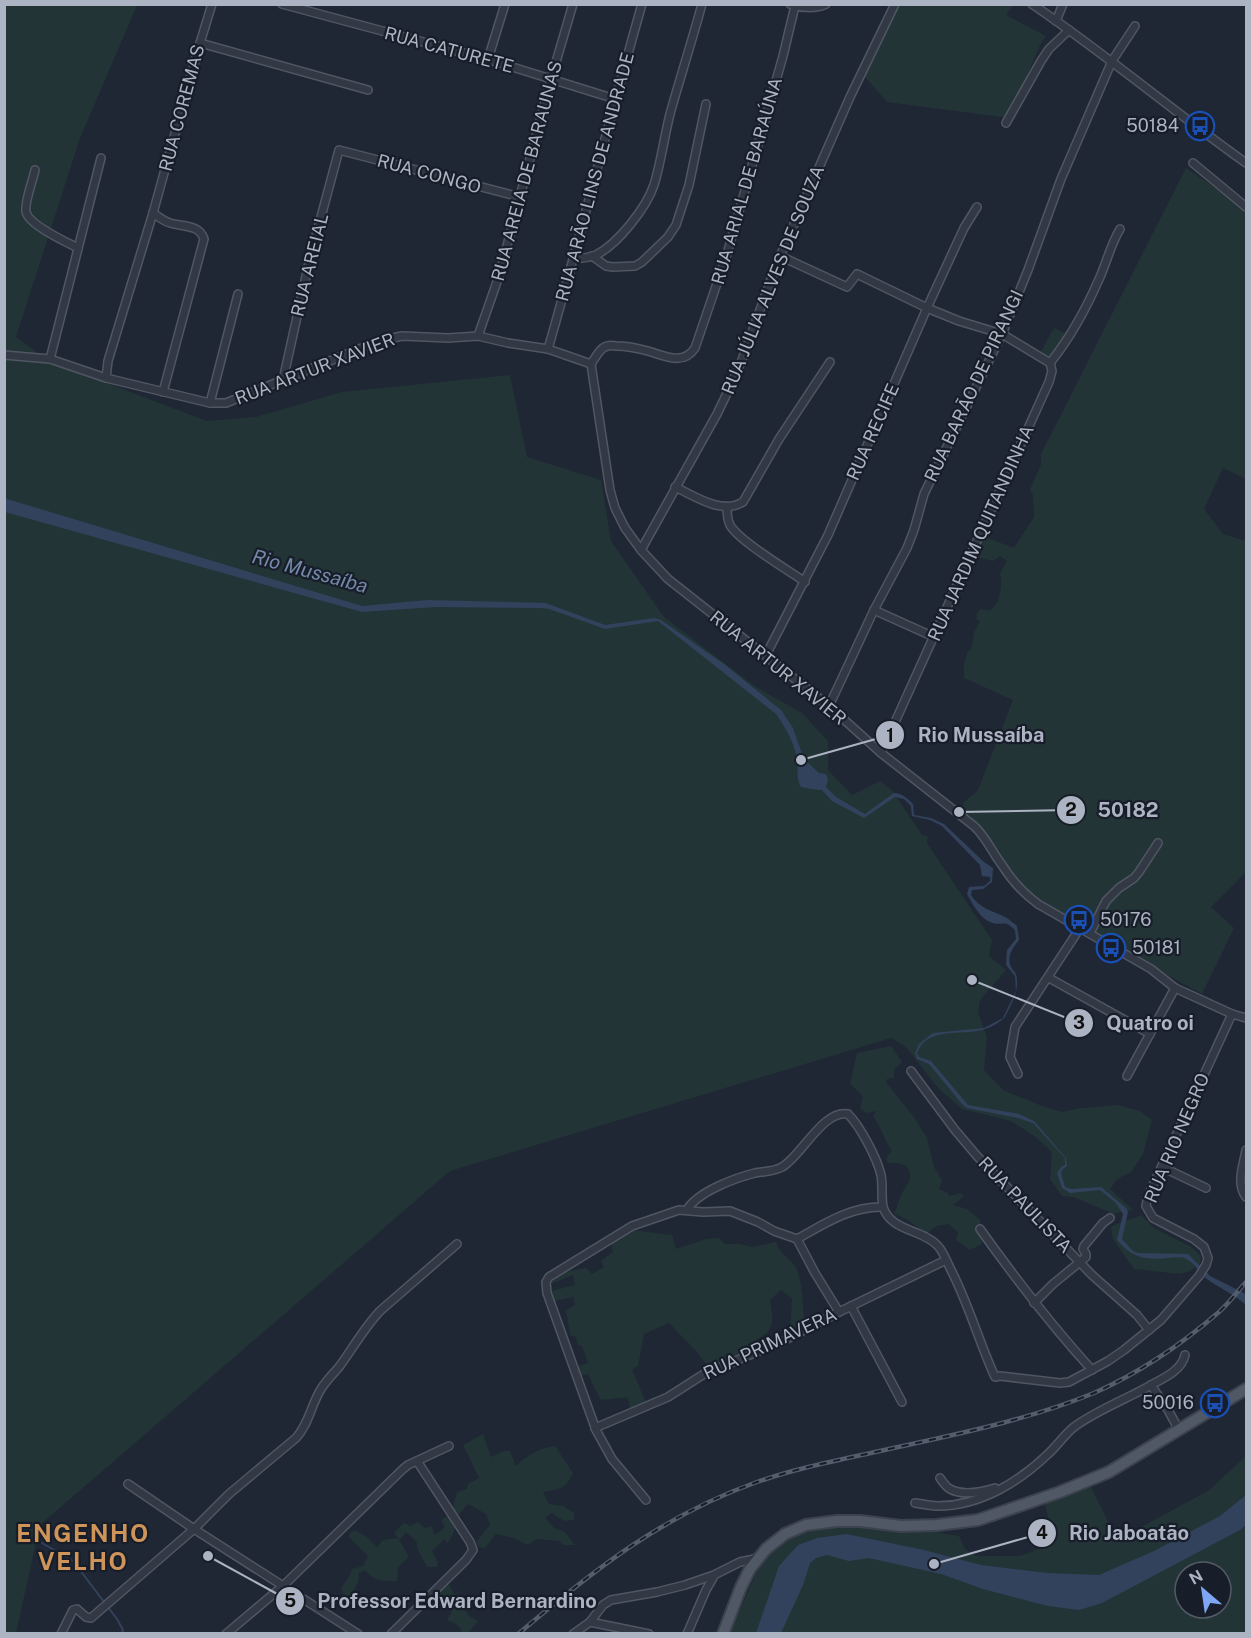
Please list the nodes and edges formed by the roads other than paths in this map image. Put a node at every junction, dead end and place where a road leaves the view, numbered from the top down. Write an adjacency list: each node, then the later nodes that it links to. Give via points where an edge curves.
1 (212, 4): 17 (street, RUA COREMAS)
2 (282, 4): 18 (street, RUA CATURETE)
3 (497, 4): 13 (street)
4 (505, 4): 13 (street)
5 (573, 4): 20 (street, RUA AREIA DE BARAUNAS)
6 (642, 4): 22 (street, RUA ARÃO LINS DE ANDRADE)
7 (702, 4): 36 (street, via 650,195 629,226)
8 (826, 4): 12 (street)
9 (895, 4): 37 (street, RUA JÚLIA ALVES DE SOUZA)
10 (1032, 4): 14 (street)
11 (1063, 4): 14 (street)
12 (792, 5): 48 (street, RUA ARIAL DE BARAÚNA, via 783,56 727,254 691,354 668,358 611,345 600,350)
13 (501, 17): 18 (street)
14 (1056, 21): 16 (street)
15 (1134, 26): 19 (street, RUA BARÃO DE PIRANGI)
16 (1069, 30): 19 (street); 24 (street, via 1049,49)
17 (200, 43): 21 (street); 33 (street, RUA COREMAS)
18 (488, 59): 20 (street, RUA CATURETE)
19 (1112, 61): 27 (street); 41 (street, RUA BARÃO DE PIRANGI, via 1061,179)
20 (551, 79): 22 (street, RUA CATURETE); 30 (street, RUA AREIA DE BARAUNAS)
21 (368, 90)
22 (615, 99): 38 (street, RUA ARÃO LINS DE ANDRADE)
23 (706, 104): 36 (street, via 689,185 673,230 635,266 606,266)
24 (1006, 123)
25 (339, 150): 30 (street, RUA CONGO); 50 (street, RUA AREIAL)
26 (101, 159): 35 (street)
27 (1246, 163)
28 (1193, 164): 32 (street)
29 (35, 170): 35 (street, via 27,200 28,217)
30 (520, 197): 42 (street, RUA AREIA DE BARAUNAS)
31 (977, 207): 40 (street, RUA RECIFE)
32 (1246, 207)
33 (153, 213): 49 (street, RUA COREMAS); 51 (street, via 163,221 196,228 204,239)
34 (1120, 229): 47 (street, via 1091,298)
35 (78, 248): 45 (street)
36 (592, 256): 38 (street)
37 (780, 256): 40 (street, via 847,287 857,274); 53 (street, RUA JÚLIA ALVES DE SOUZA, via 730,387)
38 (574, 259): 43 (street, RUA ARÃO LINS DE ANDRADE)
39 (238, 294): 52 (street)
40 (927, 308): 41 (street); 56 (street, RUA RECIFE)
41 (1002, 334): 47 (street); 57 (street, RUA BARÃO DE PIRANGI, via 931,478 907,548)
42 (478, 336): 43 (street, RUA ARTUR XAVIER); 50 (street, RUA ARTUR XAVIER, via 402,336 379,341)
43 (548, 350): 48 (street, RUA ARTUR XAVIER)
44 (4, 355): 45 (street, RUA ARTUR XAVIER)
45 (50, 359): 49 (street, RUA ARTUR XAVIER)
46 (830, 362): 54 (street, via 743,502)
47 (1050, 363): 58 (street, RUA JARDIM QUITANDINHA, via 1049,382)
48 (591, 364): 55 (street, RUA ARTUR XAVIER, via 612,499 625,528)
49 (106, 378): 51 (street, RUA ARTUR XAVIER)
50 (282, 380): 52 (street, RUA ARTUR XAVIER, via 226,403)
51 (163, 392): 52 (street, RUA ARTUR XAVIER)
52 (210, 403)
53 (675, 487): 54 (street); 55 (street, RUA JÚLIA ALVES DE SOUZA)
54 (728, 507): 56 (street, via 731,527 744,540)
55 (641, 550): 59 (street, RUA ARTUR XAVIER, via 668,579)
56 (805, 582): 59 (street, RUA RECIFE)
57 (874, 610): 58 (street); 60 (street, RUA BARÃO DE PIRANGI)
58 (934, 637): 61 (street, RUA JARDIM QUITANDINHA)
59 (766, 655): 60 (street, RUA ARTUR XAVIER)
60 (829, 706): 61 (street, RUA ARTUR XAVIER)
61 (881, 753): 63 (street, RUA ARTUR XAVIER, via 981,832 1026,895)
62 (1158, 843): 64 (street, via 1139,873 1106,901)
63 (1080, 928): 64 (street, RUA ARTUR XAVIER); 65 (street)
64 (1090, 933): 66 (street, RUA ARTUR XAVIER)
65 (1048, 978): 69 (street); 71 (street, via 1015,1027 1010,1057)
66 (1175, 988): 67 (street, RUA ARTUR XAVIER); 69 (street)
67 (1232, 1014): 68 (street, RUA ARTUR XAVIER); 74 (street, RUA RIO NEGRO)
68 (1246, 1018)
69 (1150, 1034): 72 (street)
70 (911, 1071): 84 (street, RUA PAULISTA, via 972,1150)
71 (1018, 1074)
72 (1127, 1076)
73 (1246, 1150): 76 (street, via 1240,1182)
74 (1162, 1167): 75 (street); 88 (street, RUA RIO NEGRO, via 1146,1206 1153,1218 1204,1247 1208,1258 1199,1276)
75 (1206, 1188)
76 (1246, 1197)
77 (884, 1207): 78 (street, via 876,1161 848,1114 839,1114 816,1131 785,1166 719,1186 692,1202); 81 (street, via 846,1213); 83 (street, via 894,1222 929,1238)
78 (687, 1210): 81 (street, via 730,1211); 94 (street, via 638,1223 546,1282)
79 (1110, 1218): 84 (street, via 1086,1243 1086,1257)
80 (980, 1229): 85 (street)
81 (797, 1239): 87 (street)
82 (457, 1244): 103 (street, via 369,1323 322,1387 302,1431 228,1494)
83 (946, 1260): 86 (street, RUA PRIMAVERA); 90 (street, RUA RIO NEGRO, via 995,1377 1060,1383)
84 (1080, 1262): 85 (street); 88 (street, RUA PAULISTA)
85 (1034, 1303): 90 (street)
86 (851, 1306): 87 (street, RUA PRIMAVERA); 93 (street)
87 (839, 1311): 94 (street, RUA PRIMAVERA, via 781,1342 704,1374 668,1397)
88 (1149, 1330): 90 (street, RUA RIO NEGRO)
89 (1185, 1355): 91 (street, via 1177,1369)
90 (1092, 1370)
91 (1151, 1385): 95 (street); 99 (street, via 1074,1427)
92 (1246, 1389): 95 (main road)
93 (902, 1402)
94 (595, 1428): 101 (street, via 612,1459)
95 (1179, 1430): 104 (main road, via 1109,1472 978,1520 937,1525 860,1521 806,1525 777,1539)
96 (449, 1446): 97 (street)
97 (417, 1461): 106 (street, via 403,1469); 111 (street, via 473,1550)
98 (940, 1478): 99 (street, via 950,1489 971,1492)
99 (1017, 1480): 102 (street, via 955,1505)
100 (128, 1484): 103 (street)
101 (646, 1500)
102 (915, 1503)
103 (194, 1529): 106 (street); 108 (street, via 89,1619 75,1609)
104 (759, 1558): 105 (street); 115 (main road, via 741,1587)
105 (714, 1575): 107 (street, via 672,1589 611,1600); 114 (street)
106 (284, 1585): 109 (street); 110 (street)
107 (590, 1622): 112 (street); 113 (street)
108 (61, 1634)
109 (226, 1634)
110 (358, 1634)
111 (391, 1634)
112 (573, 1634)
113 (649, 1634)
114 (687, 1634)
115 (723, 1634)

